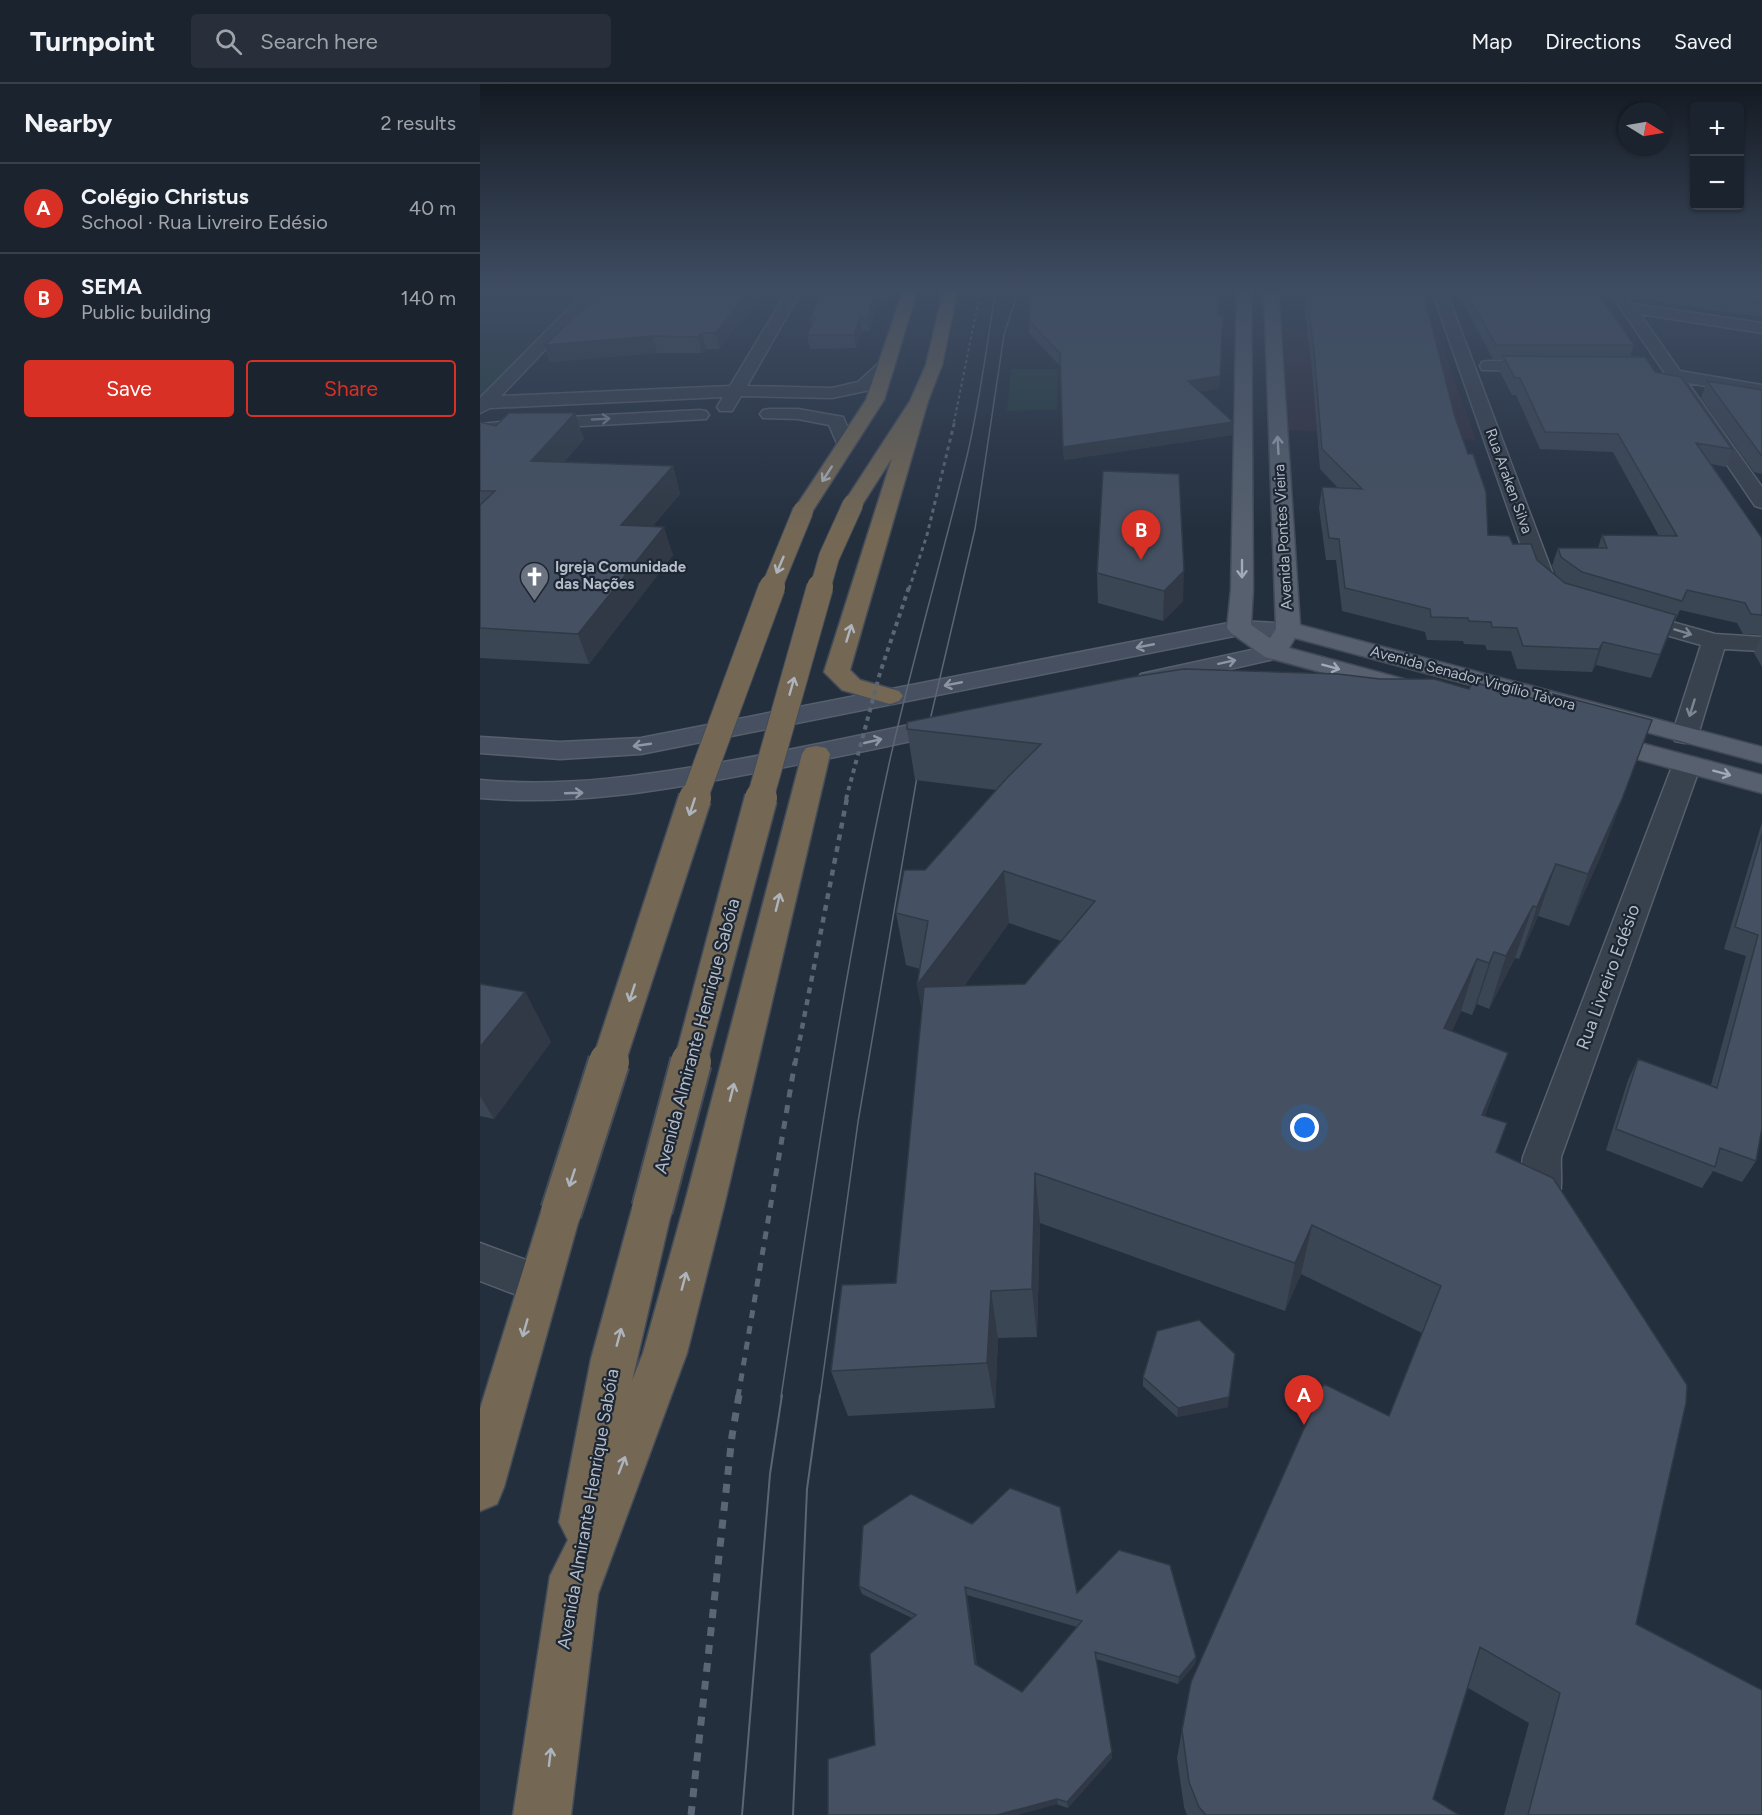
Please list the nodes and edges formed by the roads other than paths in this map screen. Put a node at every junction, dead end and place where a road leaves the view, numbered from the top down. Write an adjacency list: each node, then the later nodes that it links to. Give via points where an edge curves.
1 (517, 369): 14 (street)
2 (748, 369): 12 (street)
3 (883, 369): 12 (street, via 864,386 832,393)
4 (886, 369): 17 (highway, via 875,400)
5 (932, 369): 13 (highway, Avenida Almirante Henrique Sabóia)
6 (1243, 369): 21 (main road, one-way to 21)
7 (1275, 369): 22 (main road, Avenida Pontes Vieira, one-way to 7)
8 (1467, 369): 19 (street, Rua Araken Silva, via 1544,580)
9 (1669, 369): 10 (street)
10 (1673, 375): 11 (street); 18 (street)
11 (1762, 390)
12 (735, 391): 14 (street); 15 (street)
13 (919, 401): 27 (highway, one-way to 13, via 851,685 837,672); 41 (highway, Avenida Almirante Henrique Sabóia, one-way to 13, bridge, via 613,1359 774,747 829,557 853,504)
14 (482, 404)
15 (722, 414): 16 (street, one-way to 15); 17 (street, via 798,414 837,422)
16 (480, 430)
17 (846, 444): 39 (highway, one-way to 39, bridge, via 803,511 705,765)
18 (1758, 492)
19 (1567, 598)
20 (1609, 612): 23 (street, one-way to 23)
21 (1239, 628): 22 (street); 25 (main road); 27 (street, one-way to 27)
22 (1288, 629): 25 (main road, Avenida Pontes Vieira); 32 (main road, Avenida Senador Virgílio Távora)
23 (1714, 641): 24 (street); 32 (street, Rua Livreiro Edésio, one-way to 32)
24 (1762, 644)
25 (1274, 652): 26 (street, one-way to 25); 28 (main road, Avenida Senador Virgílio Távora, one-way to 28)
26 (1129, 684)
27 (890, 696): 31 (street, one-way to 31, via 641,746 530,751)
28 (1438, 696)
29 (978, 717): 33 (street, one-way to 29)
30 (1574, 733): 32 (main road, Avenida Senador Virgílio Távora)
31 (480, 745)
32 (1686, 749): 34 (main road, Avenida Senador Virgílio Távora); 35 (main road, Avenida Senador Virgílio Távora, one-way to 35); 37 (street, Rua Livreiro Edésio, via 1542,1157)
33 (816, 754): 36 (street, one-way to 33, via 515,793 591,792); 41 (highway, one-way to 33, via 664,1353)
34 (1762, 755)
35 (1762, 784)
36 (480, 789)
37 (1542, 1192)
38 (480, 1262): 39 (street)
39 (538, 1284): 40 (highway, one-way to 40)
40 (480, 1487)
41 (571, 1598): 42 (highway, Avenida Almirante Henrique Sabóia, one-way to 41)
42 (542, 1815)

